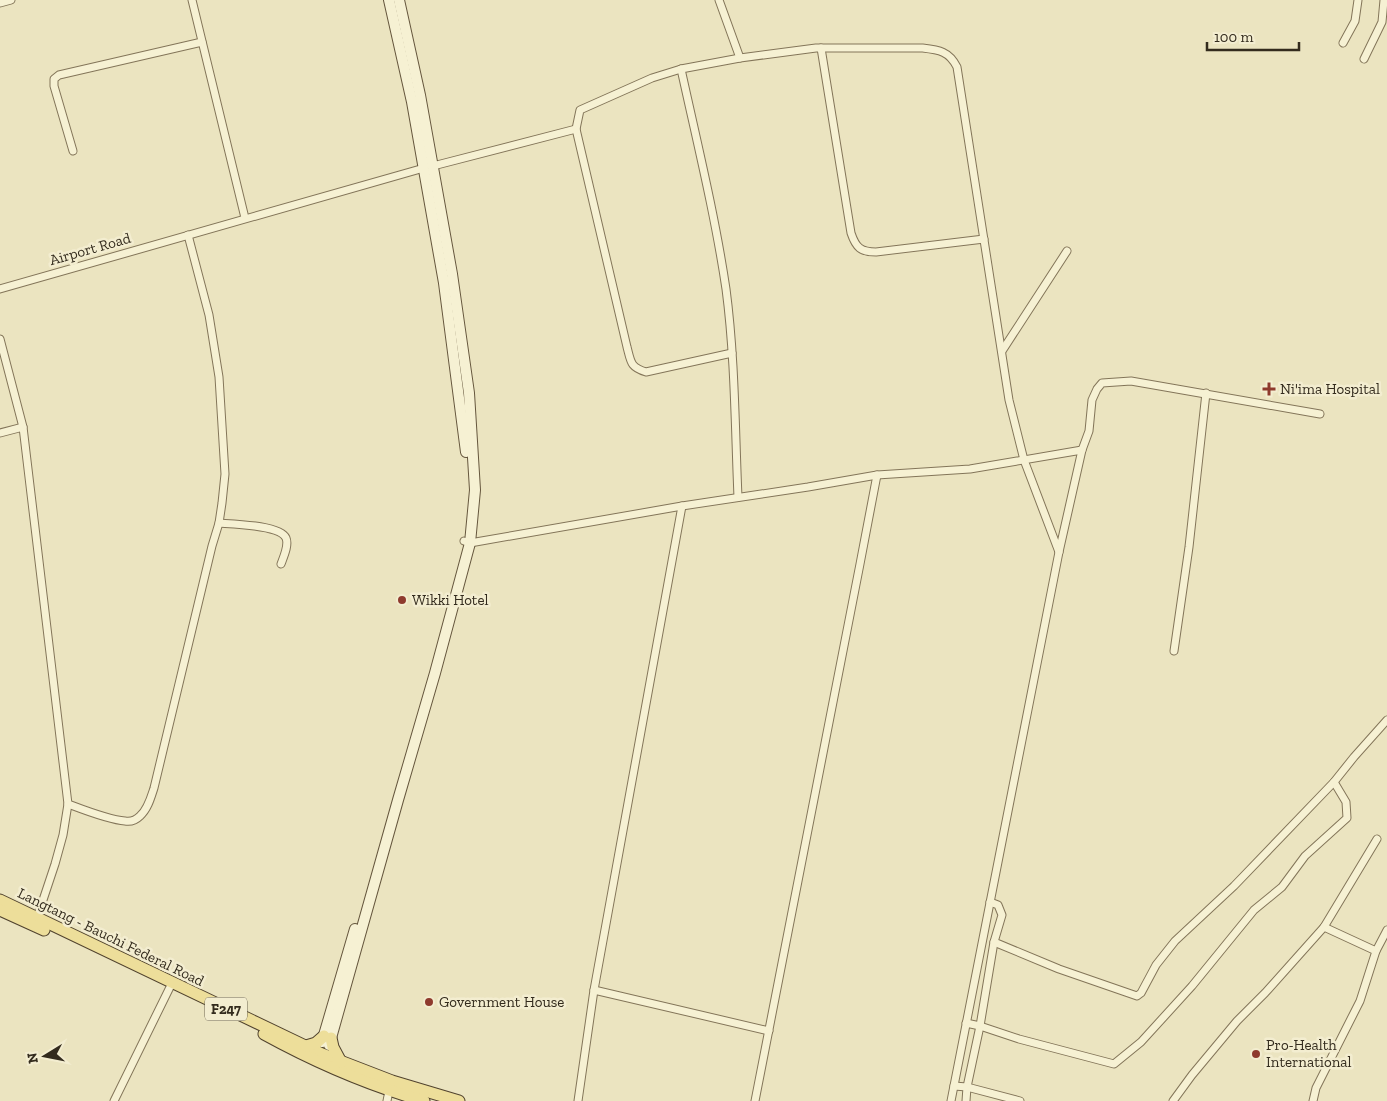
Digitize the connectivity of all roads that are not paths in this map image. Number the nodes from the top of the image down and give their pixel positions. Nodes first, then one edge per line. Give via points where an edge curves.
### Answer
1 (11, 0) edge
2 (192, 0) edge
3 (389, 0) edge
4 (398, 0) edge
5 (720, 0) edge
6 (1358, 0) edge
7 (1384, 0) edge
8 (0, 4) edge
9 (202, 42) junction
10 (1343, 43) dead end
11 (821, 48) junction
12 (740, 58) junction
13 (1364, 59) dead end
14 (681, 69) junction
15 (576, 129) junction
16 (73, 151) dead end
17 (429, 167) junction
18 (245, 218) junction
19 (188, 235) junction
20 (984, 239) junction
21 (1067, 251) dead end
22 (0, 289) edge
23 (0, 339) edge
24 (1002, 351) junction
25 (732, 353) junction
26 (1206, 393) junction
27 (1320, 414) dead end
28 (22, 427) junction
29 (0, 433) edge
30 (1082, 450) junction
31 (1024, 460) junction
32 (876, 475) junction
33 (738, 497) junction
34 (682, 506) junction
35 (219, 523) junction
36 (467, 542) junction
37 (1059, 552) junction
38 (281, 564) dead end
39 (1174, 651) dead end
40 (1387, 720) edge
41 (1334, 782) junction
42 (68, 804) junction
43 (1377, 839) dead end
44 (0, 900) edge
45 (990, 902) junction
46 (0, 910) edge
47 (37, 918) junction
48 (1324, 927) junction
49 (1387, 930) edge
50 (994, 942) junction
51 (1376, 952) junction
52 (172, 984) junction
53 (594, 990) junction
54 (966, 1023) junction
55 (980, 1026) junction
56 (769, 1031) junction
57 (327, 1037) junction
58 (307, 1052) junction
59 (322, 1054) junction
60 (341, 1062) junction
61 (328, 1066) junction
62 (954, 1086) junction
63 (967, 1087) junction
64 (389, 1091) edge
65 (114, 1101) edge
66 (424, 1101) edge
67 (459, 1101) edge
68 (578, 1101) edge
69 (755, 1101) edge
70 (951, 1101) edge
71 (966, 1101) edge
72 (1020, 1101) edge
73 (1173, 1101) edge
74 (1312, 1101) edge

1 - 8 street
2 - 9 street
3 - 17 street
4 - 17 street via 420,95
5 - 12 street
6 - 10 street via 1355,21
7 - 13 street via 1382,22
9 - 16 street via 59,75 54,79
9 - 18 street
11 - 12 street
11 - 20 street via 922,48 942,51 954,60
11 - 20 street via 854,243 866,252 876,252
12 - 14 street
14 - 15 street via 652,78 580,110
14 - 25 street via 716,229
15 - 17 street, Airport Road
15 - 25 street via 631,362 636,369 646,372
17 - 18 street, Airport Road
17 - 36 street via 452,274 468,393 475,490
18 - 19 street, Airport Road
19 - 22 street, Airport Road
19 - 35 street via 209,315 219,377 225,474
20 - 24 street
21 - 24 street
23 - 28 street
24 - 31 street via 1009,400
25 - 33 street
26 - 27 street
26 - 30 street via 1131,381 1102,383 1092,400 1089,431
26 - 39 street
28 - 29 street
28 - 42 street
30 - 31 street
30 - 37 street
31 - 32 street via 970,469
31 - 37 street
32 - 33 street
32 - 56 street
33 - 34 street
34 - 36 street
34 - 53 street
35 - 38 street via 282,532 287,544
35 - 42 street via 148,803 140,816 126,822
36 - 57 street via 435,673
37 - 45 street
40 - 41 street
41 - 50 street via 1234,886 1175,941 1137,996 1058,969
41 - 55 street via 1346,802 1347,818 1306,856 1282,887 1254,910 1141,1042 1114,1064
42 - 47 street via 63,835
43 - 48 street
44 - 47 main road, Langtang - Bauchi Federal Road / F247
45 - 50 street via 998,906 1002,915
45 - 54 street
46 - 52 main road, Langtang - Bauchi Federal Road / F247
47 - 58 main road, Langtang - Bauchi Federal Road / F247
48 - 51 street
48 - 73 street via 1237,1021
49 - 51 street
50 - 55 street
51 - 74 street via 1360,1001
52 - 58 main road, Langtang - Bauchi Federal Road / F247
52 - 65 street
53 - 56 street
53 - 68 street
54 - 55 street
54 - 62 street
55 - 63 street
56 - 69 street
57 - 58 main road
57 - 59 street via 328,1049
57 - 60 main road
58 - 59 main road, Langtang - Bauchi Federal Road / F247
58 - 61 main road, Langtang - Bauchi Federal Road / F247
59 - 60 main road, Langtang - Bauchi Federal Road / F247
59 - 61 street
60 - 64 main road, Langtang - Bauchi Federal Road / F247
61 - 64 main road, Langtang - Bauchi Federal Road / F247
62 - 63 street
62 - 70 street
63 - 71 street
63 - 72 street
64 - 66 main road, Langtang - Bauchi Federal Road / F247
64 - 67 main road, Langtang - Bauchi Federal Road / F247

